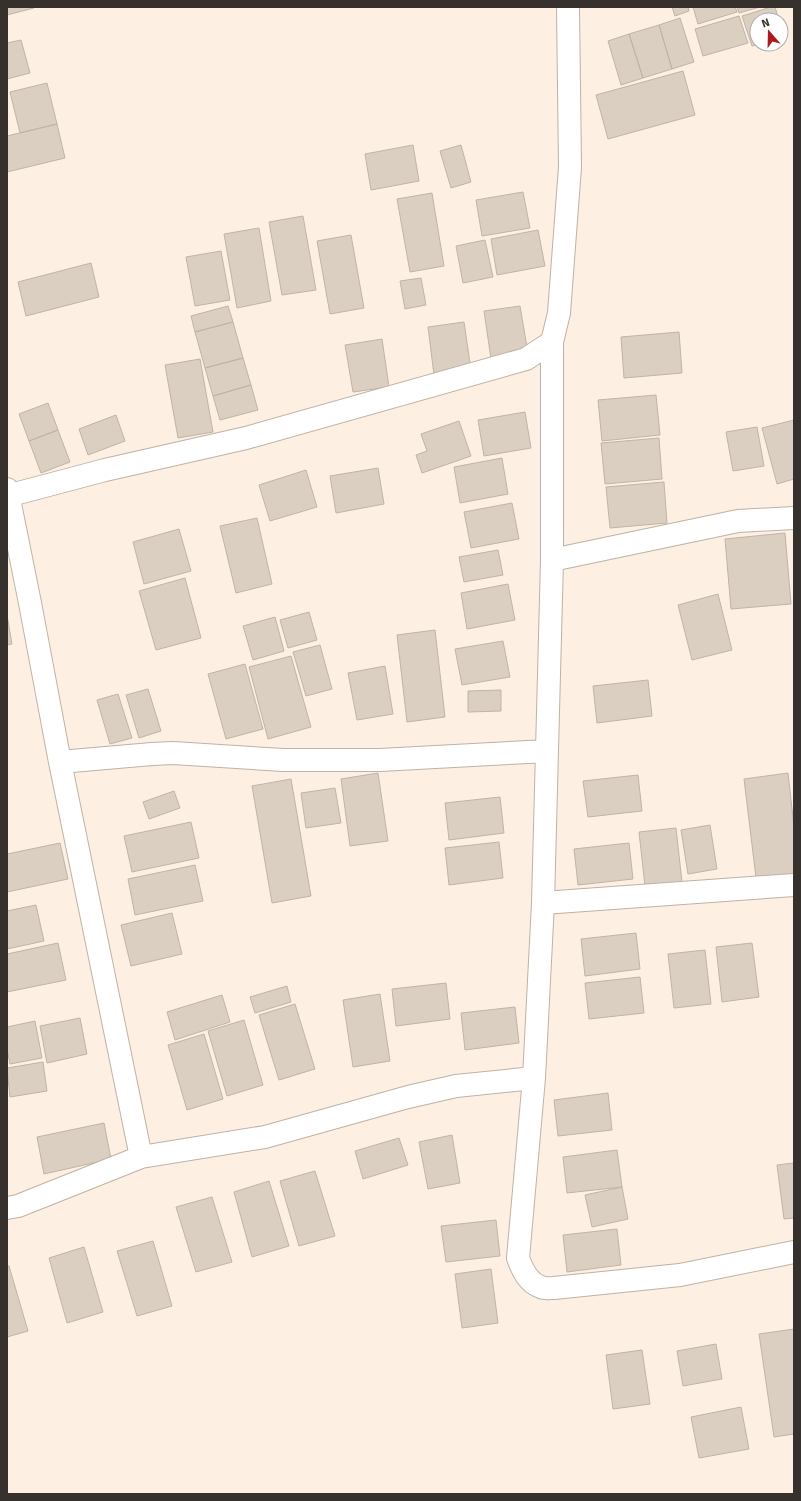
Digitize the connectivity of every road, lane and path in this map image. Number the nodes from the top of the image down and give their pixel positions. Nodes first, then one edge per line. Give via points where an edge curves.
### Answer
1 (568, 7) edge
2 (552, 342) junction
3 (7, 494) edge
4 (794, 518) edge
5 (552, 560) junction
6 (547, 751) junction
7 (60, 762) junction
8 (794, 885) edge
9 (543, 903) junction
10 (534, 1078) junction
11 (140, 1157) junction
12 (7, 1208) edge
13 (794, 1252) edge

1 - 2 street via 570,167 559,313
2 - 3 street via 526,359 246,438
2 - 5 street
3 - 7 street
4 - 5 street via 738,522
5 - 6 street
6 - 7 street via 380,760 283,760 173,753
6 - 9 street
7 - 11 street
8 - 9 street
9 - 10 street
10 - 11 street via 456,1086 265,1137
10 - 13 street via 518,1258 522,1270 531,1282 541,1287 554,1288 672,1276
11 - 12 street via 18,1206

